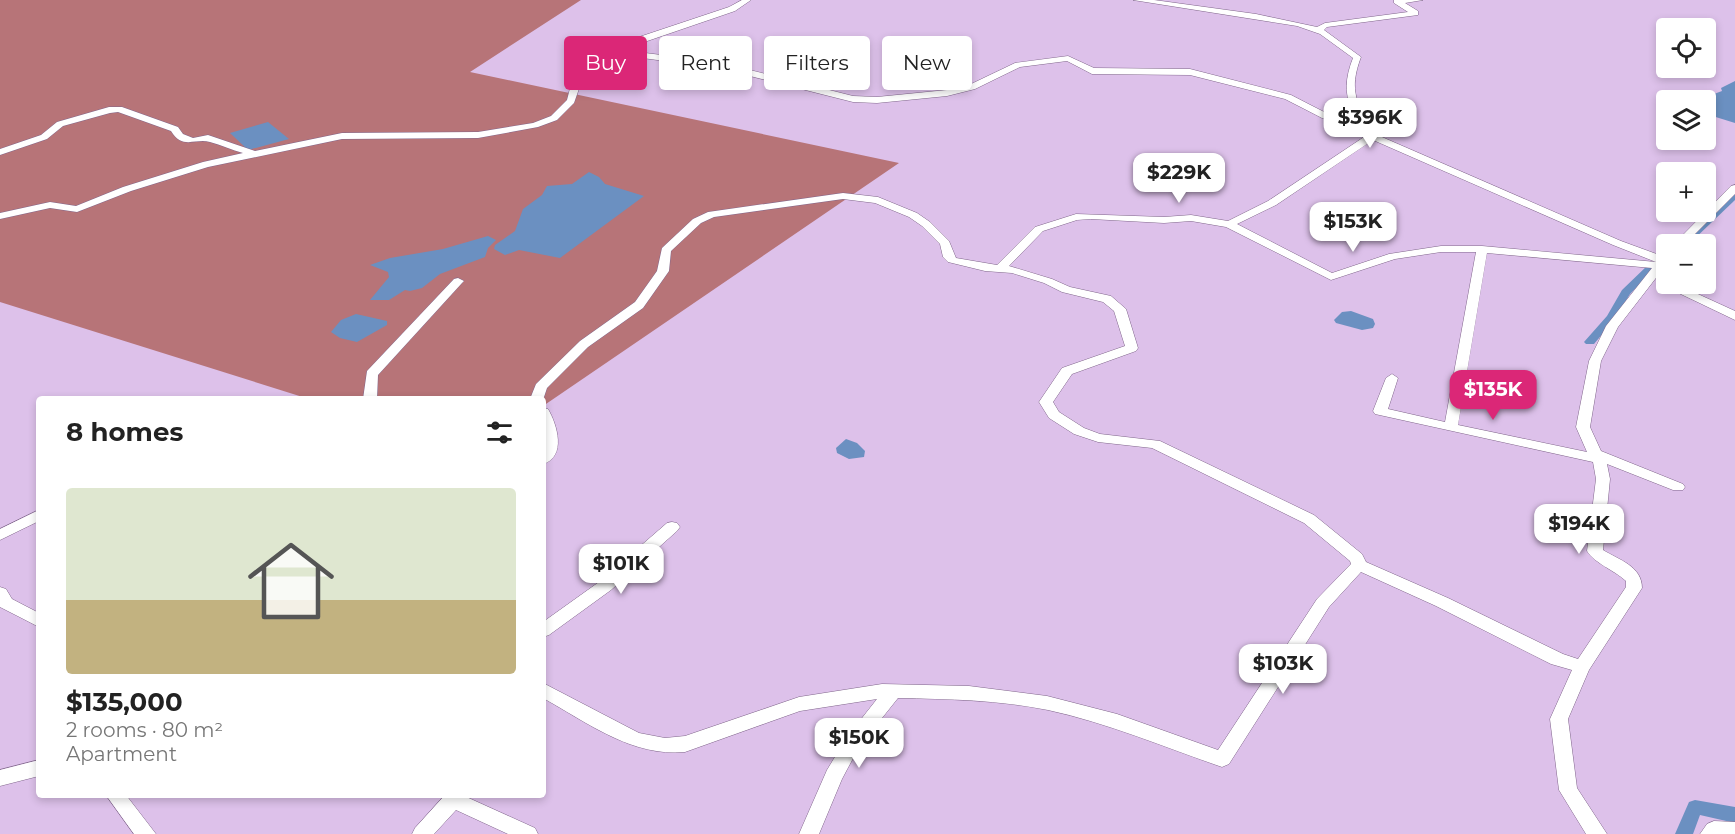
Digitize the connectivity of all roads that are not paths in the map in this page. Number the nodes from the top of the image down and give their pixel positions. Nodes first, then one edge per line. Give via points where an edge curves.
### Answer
1 (747, 0) edge
2 (1137, 0) edge
3 (1419, 0) edge
4 (1166, 2) edge
5 (1319, 30) junction
6 (647, 39) edge
7 (647, 56) edge
8 (575, 90) edge
9 (1365, 124) junction
10 (1372, 136) junction
11 (0, 152) edge
12 (254, 154) junction
13 (1735, 188) edge
14 (0, 216) edge
15 (1229, 224) junction
16 (1689, 234) edge
17 (1482, 249) junction
18 (1656, 267) edge
19 (1656, 267) edge
20 (1000, 269) junction
21 (1656, 279) edge
22 (458, 281) dead end
23 (1700, 294) edge
24 (1735, 316) edge
25 (1392, 378) dead end
26 (370, 396) edge
27 (538, 396) edge
28 (546, 421) edge
29 (1451, 428) junction
30 (546, 456) edge
31 (1597, 457) junction
32 (1678, 487) dead end
33 (36, 517) edge
34 (672, 527) dead end
35 (0, 536) edge
36 (1359, 565) junction
37 (0, 593) edge
38 (36, 619) edge
39 (546, 629) edge
40 (1582, 667) junction
41 (546, 692) edge
42 (893, 692) junction
43 (36, 769) edge
44 (0, 778) edge
45 (117, 798) edge
46 (1735, 831) edge
47 (146, 834) edge
48 (422, 834) edge
49 (528, 834) edge
50 (809, 834) edge
51 (1597, 834) edge
52 (1710, 834) edge

1 - 6 street via 732,9
2 - 4 street
3 - 5 street via 1396,1 1415,13 1325,25
4 - 5 street
5 - 9 street via 1357,57 1348,84 1353,105
7 - 9 street via 718,65 853,99 877,100 964,89 1018,65 1068,58 1092,71 1190,72 1288,97 1325,116
8 - 12 street via 571,101 554,118 536,125 478,135 342,136
9 - 10 street
10 - 15 street via 1272,203
10 - 18 street via 1617,243
11 - 12 street via 44,137 60,124 119,109 175,129 179,136 192,141 208,138
12 - 14 street via 184,171 77,209 50,205
13 - 16 street
15 - 17 street via 1331,277 1393,256 1441,249
15 - 20 street via 1191,218 1076,217 1039,229
17 - 19 street via 1648,262
17 - 29 street
20 - 27 street via 952,260 945,243 926,224 868,197 843,196 712,214 697,221 666,250 663,271 639,305 584,344 541,387
20 - 36 street via 1107,299 1120,309 1131,348 1066,371 1046,402 1053,415 1088,435 1155,444 1205,468 1309,519 1357,558
21 - 31 street via 1612,326 1595,361 1583,427
22 - 26 street via 372,374
23 - 24 street
25 - 29 street via 1380,411
28 - 30 street via 551,435
29 - 31 street
31 - 32 street
31 - 40 street via 1603,479 1595,551 1627,571 1634,579 1634,588
33 - 35 street
34 - 39 street via 605,586
36 - 40 street via 1557,659
36 - 42 street via 1323,603 1222,759 1117,721 1047,703 969,693
37 - 38 street via 6,603
40 - 51 street via 1559,719 1568,790
41 - 42 street via 635,740 665,746 685,744 799,704
42 - 50 street via 853,742
43 - 44 street
45 - 47 street
46 - 52 street via 1714,830
48 - 49 street via 453,800

